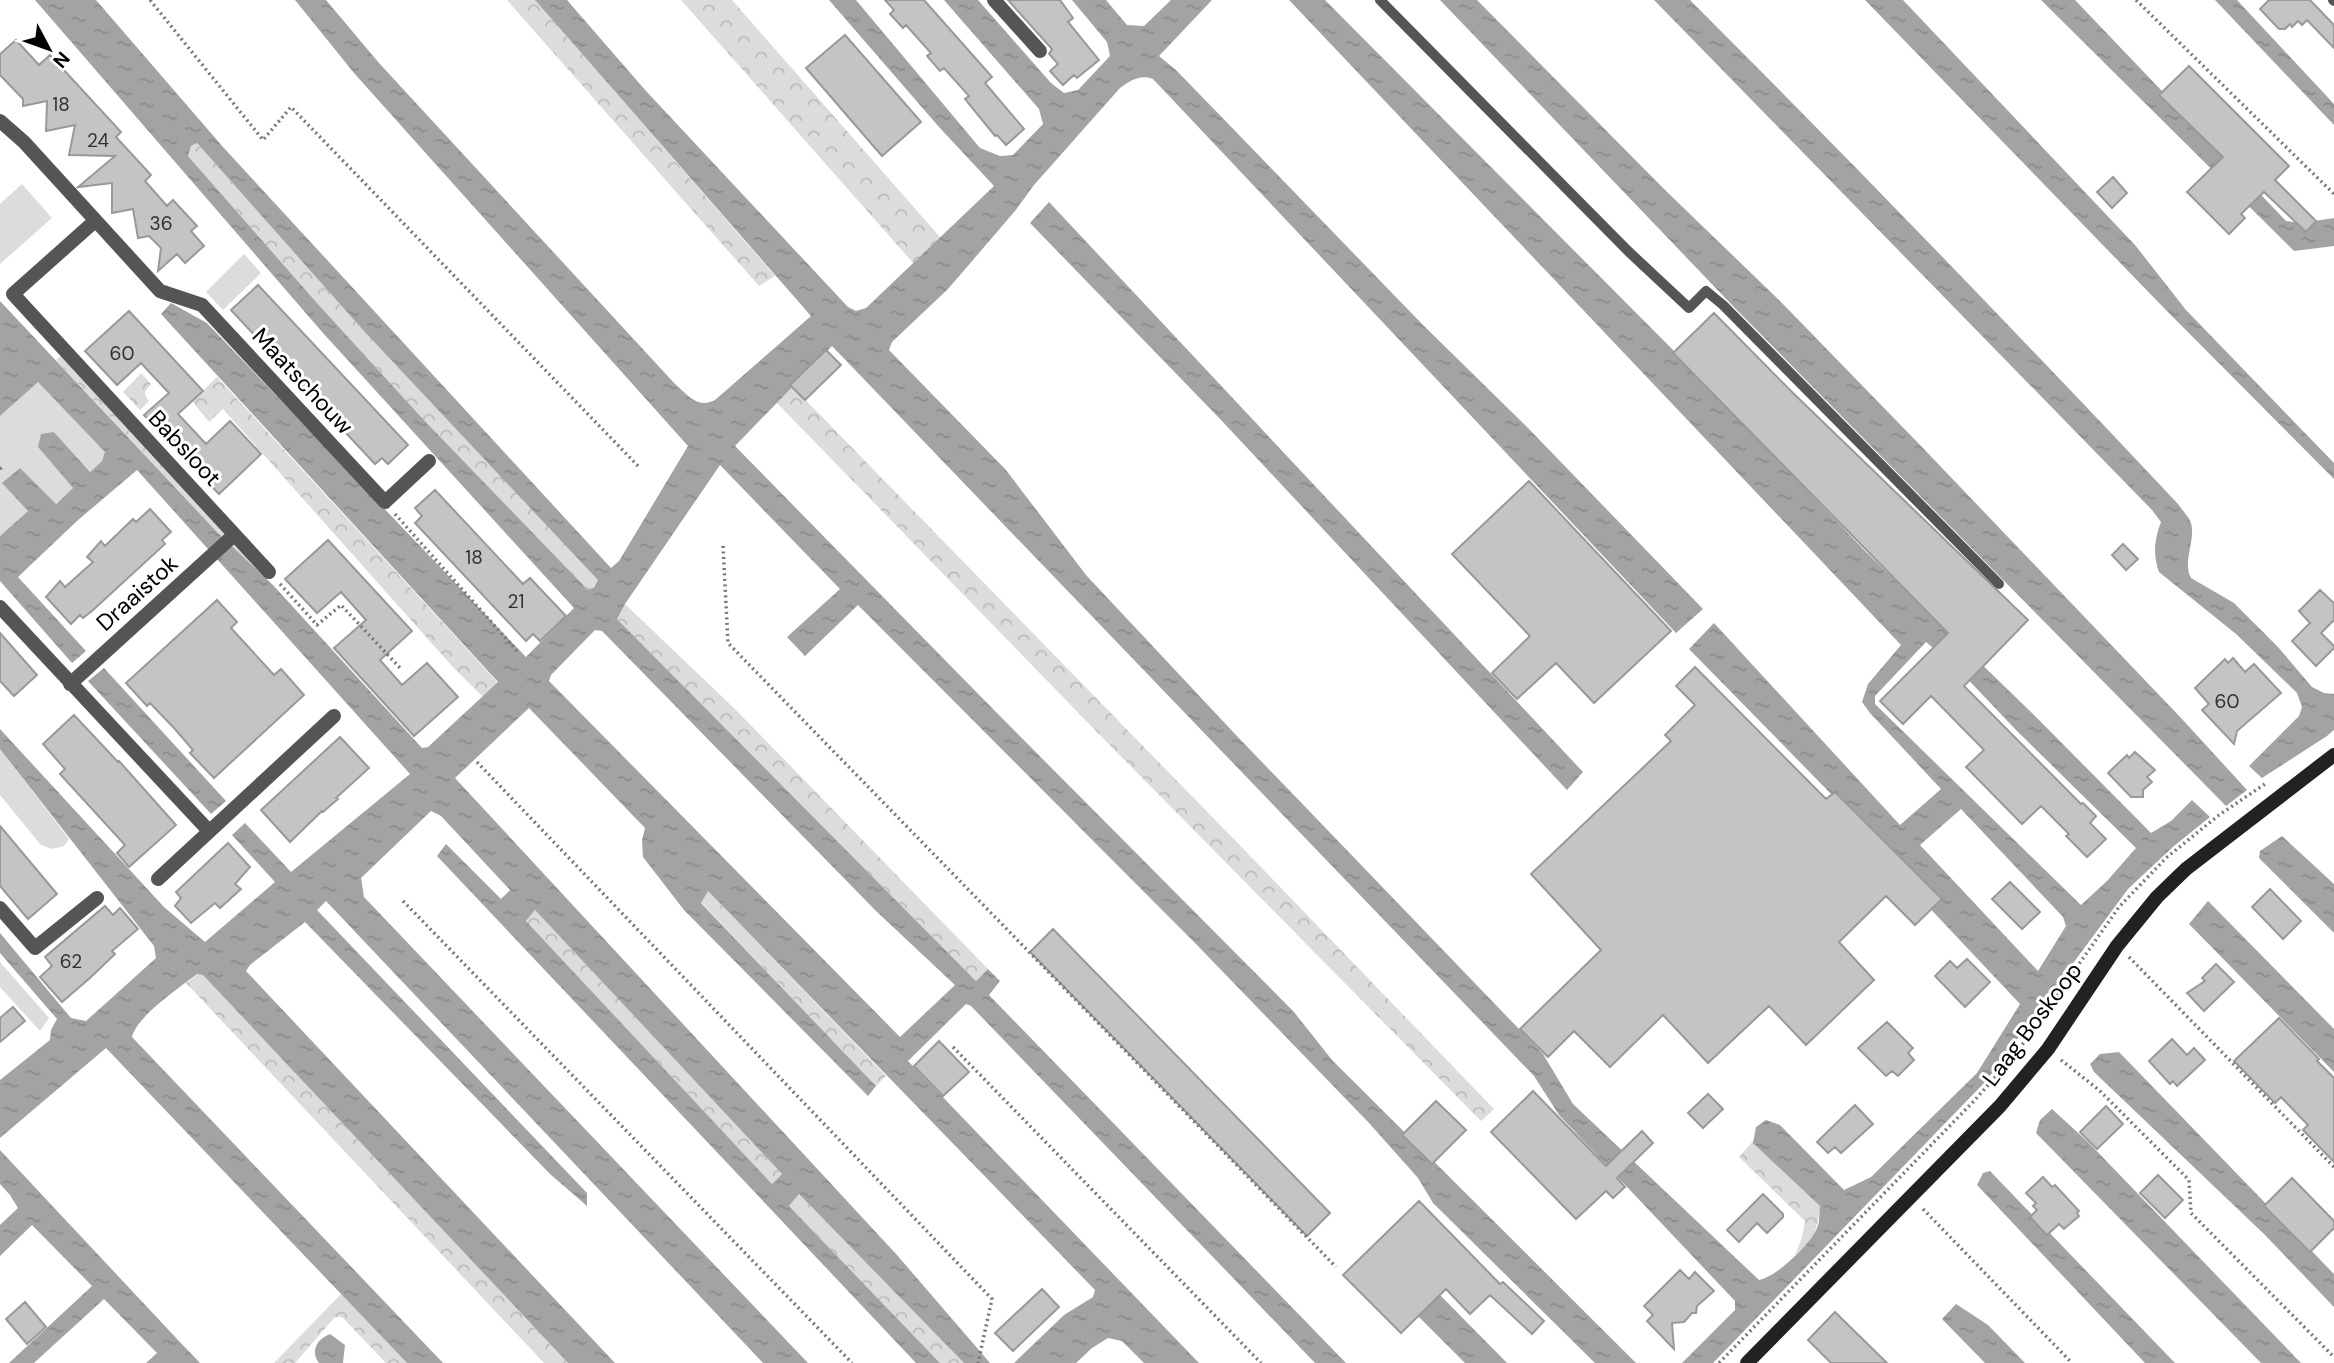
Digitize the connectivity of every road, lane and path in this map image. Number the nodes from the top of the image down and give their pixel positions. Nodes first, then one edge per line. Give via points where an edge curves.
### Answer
1 (150, 0) edge
2 (995, 0) edge
3 (1380, 0) edge
4 (2136, 0) edge
5 (1040, 51) dead end
6 (0, 121) edge
7 (2334, 194) edge
8 (95, 221) junction
9 (429, 461) dead end
10 (639, 467) dead end
11 (384, 502) junction
12 (234, 535) junction
13 (723, 546) dead end
14 (269, 572) joint
15 (1999, 584) dead end
16 (0, 607) edge
17 (518, 652) dead end
18 (402, 670) dead end
19 (75, 680) junction
20 (334, 716) dead end
21 (2334, 755) edge
22 (477, 762) dead end
23 (2272, 778) dead end
24 (214, 827) junction
25 (158, 879) dead end
26 (97, 898) dead end
27 (403, 901) dead end
28 (0, 908) edge
29 (2117, 946) junction
30 (953, 1047) dead end
31 (2048, 1049) junction
32 (2334, 1167) edge
33 (1911, 1197) junction
34 (1336, 1267) dead end
35 (2334, 1357) edge
36 (852, 1363) edge
37 (978, 1363) edge
38 (1261, 1363) edge
39 (1719, 1363) edge
40 (1746, 1363) edge
41 (2071, 1363) edge

1 - 10 path via 262,140 291,107
2 - 5 street
3 - 15 lane via 1689,308 1706,291 1723,305
4 - 7 path
6 - 8 street
8 - 11 street, Maatschouw via 160,291 202,305
8 - 12 street, Babsloot via 13,294
9 - 11 street
11 - 17 path
12 - 14 street, Babsloot
12 - 19 street, Draaistok
13 - 34 path via 728,643
14 - 18 path via 317,625 341,606
16 - 19 street
19 - 24 street
20 - 24 street
21 - 29 street, Laag Boskoop via 2186,869
22 - 37 path via 992,1299
23 - 39 path via 2166,858 2119,907 2015,1055
24 - 25 street
26 - 28 street via 34,947
27 - 36 path
29 - 31 street, Laag Boskoop
29 - 32 path
30 - 38 path
31 - 33 street, Laag Boskoop
31 - 35 path via 2099,1090 2189,1180 2191,1213
33 - 40 street, Laag Boskoop
33 - 41 path

